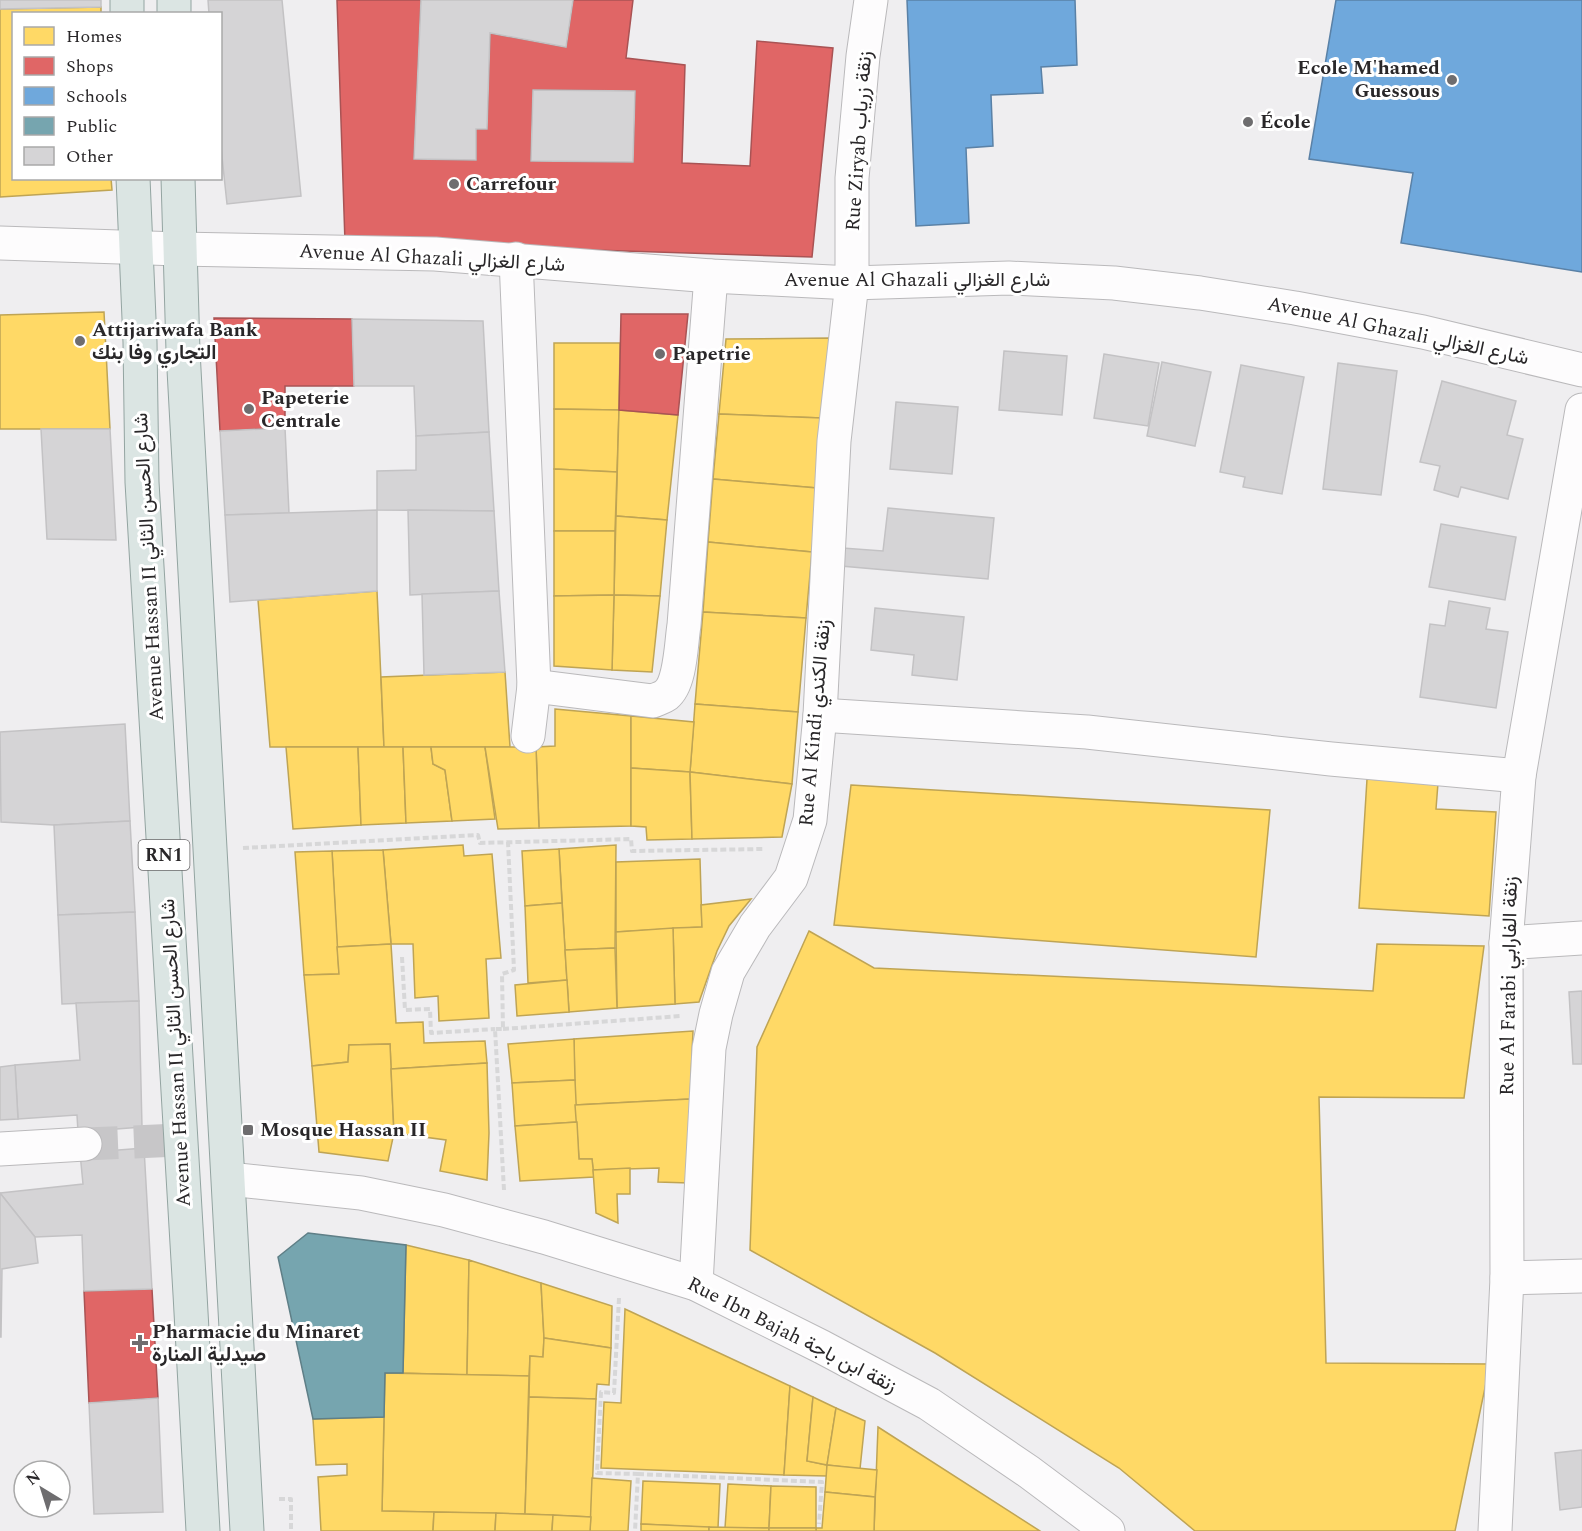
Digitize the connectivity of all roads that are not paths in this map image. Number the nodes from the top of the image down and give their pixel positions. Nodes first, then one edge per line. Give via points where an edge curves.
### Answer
1 (871, 0) edge
2 (134, 180) edge
3 (178, 180) edge
4 (0, 243) edge
5 (136, 247) junction
6 (179, 249) junction
7 (516, 259) junction
8 (711, 276) junction
9 (852, 283) junction
10 (1582, 370) edge
11 (1582, 410) edge
12 (534, 686) junction
13 (820, 715) junction
14 (528, 736) dead end
15 (1519, 776) junction
16 (1582, 938) edge
17 (1506, 943) junction
18 (85, 1144) tunnel mouth
19 (0, 1149) edge
20 (229, 1179) junction
21 (1582, 1276) edge
22 (1507, 1278) junction
23 (696, 1284) junction
24 (203, 1531) edge
25 (247, 1531) edge
26 (1108, 1531) edge
27 (1495, 1531) edge

1 - 9 street, Rue Ziryab زنقة زرياب via 852,178
2 - 5 main road, Avenue Hassan II شارع الحسن الثاني / RN1
3 - 6 main road, RN1
4 - 5 street, Avenue Al Ghazali شارع الغزالي
5 - 6 street, Avenue Al Ghazali شارع الغزالي
5 - 24 main road, Avenue Hassan II شارع الحسن الثاني / RN1 via 142,482
6 - 7 street, Avenue Al Ghazali شارع الغزالي
6 - 20 main road, RN1
7 - 8 street, Avenue Al Ghazali شارع الغزالي
7 - 12 street
8 - 9 street, Avenue Al Ghazali شارع الغزالي
8 - 12 street via 684,625 677,675 671,689 653,701
9 - 10 street, Avenue Al Ghazali شارع الغزالي via 1009,278 1114,283 1200,293 1423,332
9 - 13 street, Rue Al Kindi زنقة الكندي via 834,441
11 - 15 street, Rue Al Farabi زنقة الفارابي
12 - 14 street
13 - 15 street via 1086,732
13 - 23 street, Rue Al Kindi زنقة الكندي via 810,820 791,878 755,926 728,972 716,1014 709,1048
15 - 17 street, Rue Al Farabi زنقة الفارابي
16 - 17 street
17 - 22 street, Rue Al Farabi زنقة الفارابي
18 - 19 street
20 - 23 street, Rue Ibn Bajah زنقة ابن باجة via 361,1193 444,1209
20 - 25 main road, RN1
21 - 22 street
22 - 27 street, Rue Al Farabi زنقة الفارابي
23 - 26 street, Rue Ibn Bajah زنقة ابن باجة via 929,1404

